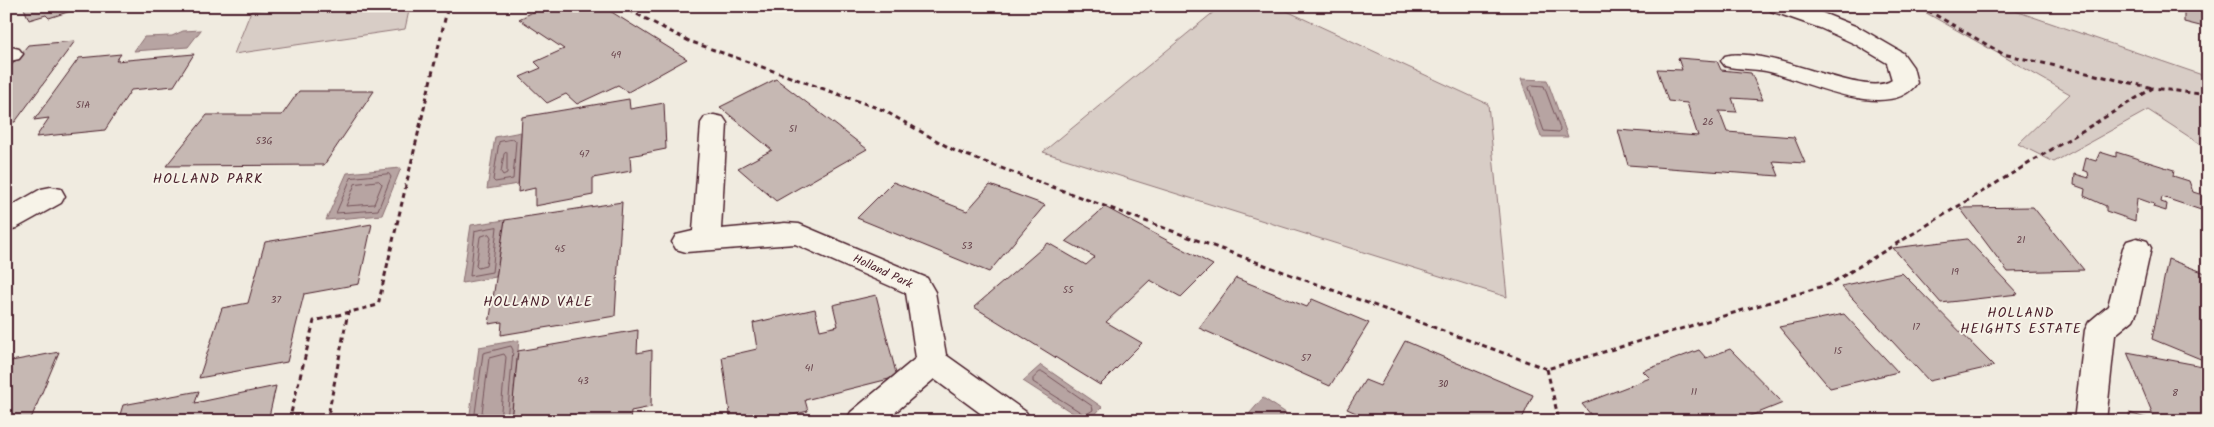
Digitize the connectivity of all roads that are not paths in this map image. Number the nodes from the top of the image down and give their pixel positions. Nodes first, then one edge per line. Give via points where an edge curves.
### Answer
1 (1779, 6) edge
2 (1733, 61) dead end
3 (714, 123) dead end
4 (51, 196) dead end
5 (6, 221) edge
6 (2137, 248) dead end
7 (931, 360) junction
8 (862, 421) edge
9 (1015, 421) edge
10 (2090, 421) edge

1 - 2 street via 1853,33 1895,59 1903,71 1905,83 1901,89 1868,93 1768,64
3 - 7 street, Holland Park via 696,241 799,234 909,281 920,292
4 - 5 street
6 - 10 street via 2122,312 2100,330
7 - 8 street via 925,369
7 - 9 street

